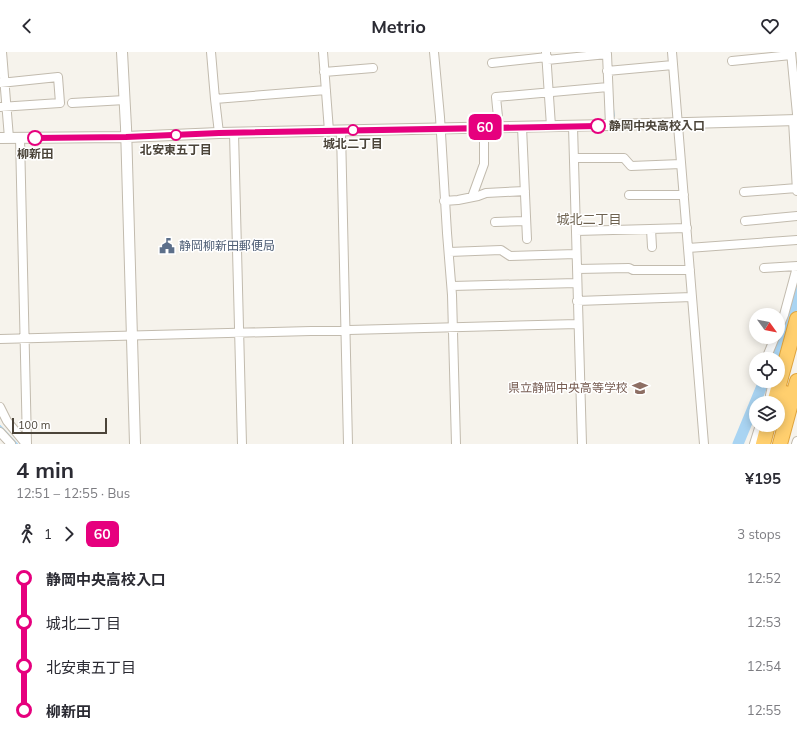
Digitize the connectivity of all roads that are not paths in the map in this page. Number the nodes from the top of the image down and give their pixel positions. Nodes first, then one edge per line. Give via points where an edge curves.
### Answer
1 (1, 52) edge
2 (122, 52) edge
3 (211, 52) edge
4 (323, 52) edge
5 (332, 52) edge
6 (434, 52) edge
7 (672, 52) edge
8 (791, 54) edge
9 (547, 56) edge
10 (732, 61) dead end
11 (492, 62) dead end
12 (673, 65) junction
13 (373, 68) dead end
14 (607, 71) junction
15 (324, 72) junction
16 (796, 78) edge
17 (2, 82) edge
18 (608, 87) junction
19 (326, 90) junction
20 (550, 92) junction
21 (215, 99) junction
22 (125, 100) junction
23 (72, 103) dead end
24 (3, 107) edge
25 (796, 118) edge
26 (678, 124) junction
27 (551, 126) junction
28 (573, 126) junction
29 (610, 126) junction
30 (484, 127) junction
31 (499, 127) junction
32 (522, 127) junction
33 (440, 128) junction
34 (341, 130) junction
35 (328, 131) junction
36 (219, 133) junction
37 (234, 133) junction
38 (126, 137) junction
39 (4, 138) edge
40 (20, 138) junction
41 (575, 158) junction
42 (681, 164) junction
43 (797, 188) edge
44 (526, 191) junction
45 (797, 191) edge
46 (744, 192) dead end
47 (629, 195) dead end
48 (684, 195) junction
49 (472, 197) junction
50 (444, 201) junction
51 (797, 216) edge
52 (526, 221) junction
53 (745, 221) dead end
54 (495, 222) dead end
55 (687, 228) junction
56 (651, 229) junction
57 (576, 231) junction
58 (527, 239) dead end
59 (797, 240) edge
60 (652, 247) dead end
61 (688, 248) junction
62 (449, 252) junction
63 (576, 254) junction
64 (797, 266) edge
65 (764, 268) dead end
66 (577, 269) junction
67 (690, 270) junction
68 (577, 283) junction
69 (452, 286) junction
70 (692, 297) junction
71 (577, 301) junction
72 (785, 311) edge
73 (797, 319) edge
74 (578, 324) junction
75 (453, 327) junction
76 (345, 330) junction
77 (240, 334) junction
78 (131, 336) junction
79 (26, 338) junction
80 (0, 339) edge
81 (797, 348) edge
82 (797, 381) edge
83 (776, 396) edge
84 (784, 396) edge
85 (0, 407) edge
86 (797, 410) edge
87 (0, 432) edge
88 (758, 432) edge
89 (766, 432) edge
90 (774, 432) edge
91 (797, 441) edge
92 (11, 444) edge
93 (27, 444) edge
94 (135, 444) edge
95 (242, 444) edge
96 (348, 444) edge
97 (456, 444) edge
98 (582, 444) edge
99 (704, 444) edge
100 (754, 444) edge
101 (763, 444) edge
102 (771, 444) edge
103 (780, 444) edge
104 (788, 444) edge
105 (796, 444) edge

1 - 17 street
2 - 22 street
3 - 21 street
4 - 5 street
4 - 15 street
6 - 33 street
7 - 12 street
8 - 10 street
8 - 16 street
9 - 11 street
9 - 14 street via 606,54
9 - 20 street
12 - 14 street
12 - 26 street
13 - 15 street
14 - 18 street
15 - 19 street
16 - 25 street
17 - 24 street
17 - 24 street via 58,77 60,103
18 - 20 street
18 - 29 street
19 - 21 street
19 - 35 street
20 - 27 street
20 - 31 street via 496,97
21 - 36 street
22 - 23 street
22 - 38 street
24 - 39 street
25 - 26 street
25 - 43 street
26 - 29 street
26 - 42 street
27 - 28 street
27 - 32 street
28 - 29 street
28 - 41 street
30 - 31 street
30 - 33 street
30 - 49 street via 484,164
31 - 32 street
32 - 44 street
33 - 34 street
33 - 50 street
34 - 35 street
34 - 76 street
35 - 37 street
36 - 37 street
36 - 38 street
37 - 77 street
38 - 40 street
38 - 78 street
39 - 40 street
40 - 79 street
41 - 42 street via 624,158 631,166
41 - 57 street
42 - 48 street
43 - 45 street
43 - 46 street
44 - 49 street via 486,193
44 - 52 street
47 - 48 street
48 - 55 street
49 - 50 street
50 - 62 street
51 - 53 street
52 - 54 street
52 - 58 street
55 - 56 street
55 - 61 street
56 - 57 street
56 - 60 street
57 - 63 street
59 - 61 street
61 - 67 street
62 - 63 street via 501,250 510,256
62 - 69 street
63 - 66 street
64 - 65 street
64 - 72 street
66 - 67 street
66 - 68 street
67 - 70 street
68 - 69 street
68 - 71 street
69 - 75 street
70 - 71 street
70 - 99 street
71 - 74 street
73 - 83 highway
74 - 75 street
74 - 98 street
75 - 76 street
75 - 97 street
76 - 77 street
76 - 96 street
77 - 78 street
77 - 95 street
78 - 79 street
78 - 94 street
79 - 80 street
79 - 93 street
81 - 84 highway
82 - 103 highway
85 - 93 street via 7,420
86 - 104 highway
87 - 92 street
88 - 100 street
89 - 101 highway
90 - 102 highway
91 - 105 street

